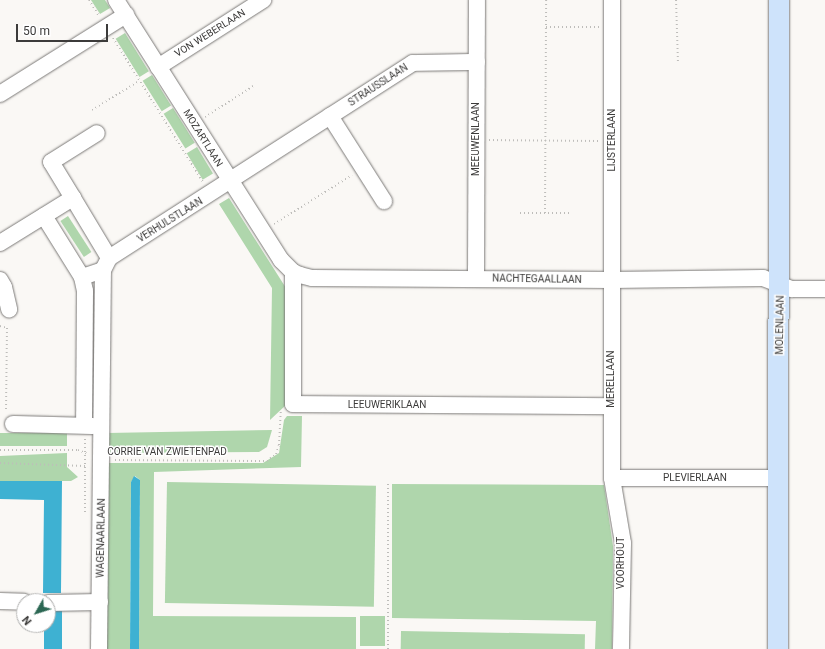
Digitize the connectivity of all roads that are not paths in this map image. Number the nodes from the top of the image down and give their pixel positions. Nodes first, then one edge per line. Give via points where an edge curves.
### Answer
1 (116, 0) edge
2 (263, 0) edge
3 (477, 0) edge
4 (612, 0) edge
5 (779, 0) edge
6 (126, 15) junction
7 (477, 62) junction
8 (158, 66) junction
9 (1, 90) edge
10 (330, 116) junction
11 (97, 133) dead end
12 (229, 180) junction
13 (73, 198) junction
14 (384, 201) dead end
15 (44, 216) junction
16 (0, 244) edge
17 (106, 264) junction
18 (293, 272) junction
19 (82, 277) junction
20 (476, 278) junction
21 (0, 280) edge
22 (612, 280) junction
23 (780, 284) junction
24 (825, 289) edge
25 (9, 309) dead end
26 (611, 406) junction
27 (9, 422) road end
28 (84, 425) junction
29 (101, 427) junction
30 (612, 478) junction
31 (777, 478) junction
32 (0, 601) edge
33 (16, 602) edge
34 (100, 602) junction
35 (56, 603) edge
36 (99, 649) edge
37 (621, 649) edge
38 (778, 649) edge

1 - 6 street, MOZARTLAAN
2 - 8 street, VON WEBERLAAN
3 - 7 street, MEEUWENLAAN
4 - 22 street, LIJSTERLAAN
5 - 23 main road, MOLENLAAN
6 - 8 street, MOZARTLAAN
6 - 9 street
7 - 10 street, STRAUSSLAAN via 414,62
7 - 20 street, MEEUWENLAAN
8 - 12 street, MOZARTLAAN
10 - 12 street, STRAUSSLAAN
10 - 14 street
11 - 13 street via 51,162
12 - 17 street, VERHULSTLAAN
12 - 18 street, MOZARTLAAN via 280,260
13 - 15 street
13 - 17 street
15 - 16 street
15 - 19 street
17 - 19 street, VERHULSTLAAN
17 - 29 street, WAGENAARLAAN
18 - 20 street, NACHTEGAALLAAN via 312,278
18 - 26 street, LEEUWERIKLAAN via 294,404
19 - 28 street via 85,291
20 - 22 street, NACHTEGAALLAAN
21 - 25 street
22 - 23 street, NACHTEGAALLAAN via 763,278
22 - 26 street, MERELLAAN
23 - 24 street, NACHTEGAALLAAN via 792,289
23 - 31 main road, MOLENLAAN
26 - 30 street, MERELLAAN
27 - 28 street
28 - 29 street
29 - 34 street, WAGENAARLAAN
30 - 31 street, PLEVIERLAAN
30 - 37 street, VOORHOUT via 623,543
31 - 38 main road, MOLENLAAN
32 - 33 street
34 - 35 street
34 - 36 street, WAGENAARLAAN

